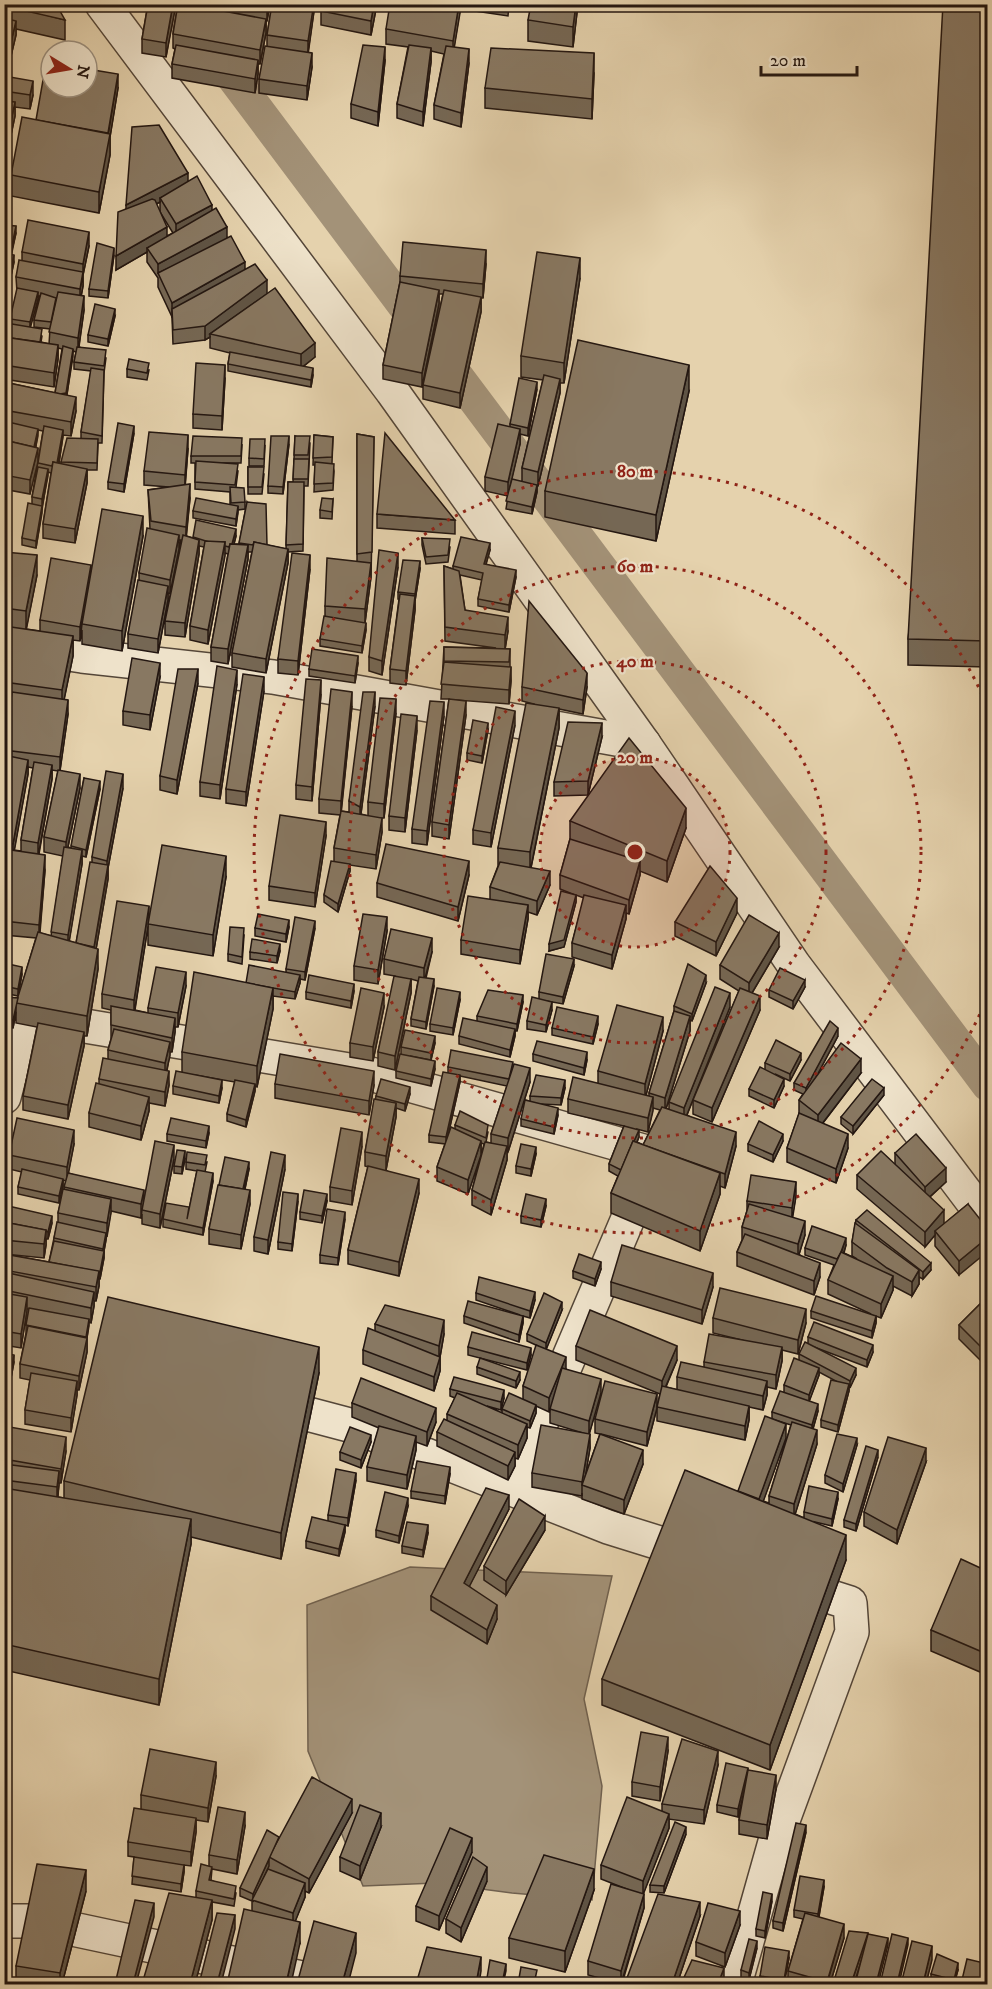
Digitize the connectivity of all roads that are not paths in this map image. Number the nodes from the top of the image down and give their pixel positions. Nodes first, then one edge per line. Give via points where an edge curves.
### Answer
1 (102, 4) edge
2 (4, 644) edge
3 (644, 744) junction
4 (4, 1096) edge
5 (987, 1222) edge
6 (240, 1396) edge
7 (513, 1489) junction
8 (729, 1565) edge
9 (762, 1575) edge
10 (4, 1921) edge
11 (330, 1984) edge
12 (735, 1984) edge

1 - 3 street via 392,391
2 - 3 street via 273,677
3 - 5 street via 794,965
4 - 7 street via 25,1016 367,1073 650,1154 635,1202
6 - 7 street via 353,1426
7 - 8 street via 608,1527
9 - 12 street via 850,1603 852,1632 775,1842
10 - 11 street via 35,1921

